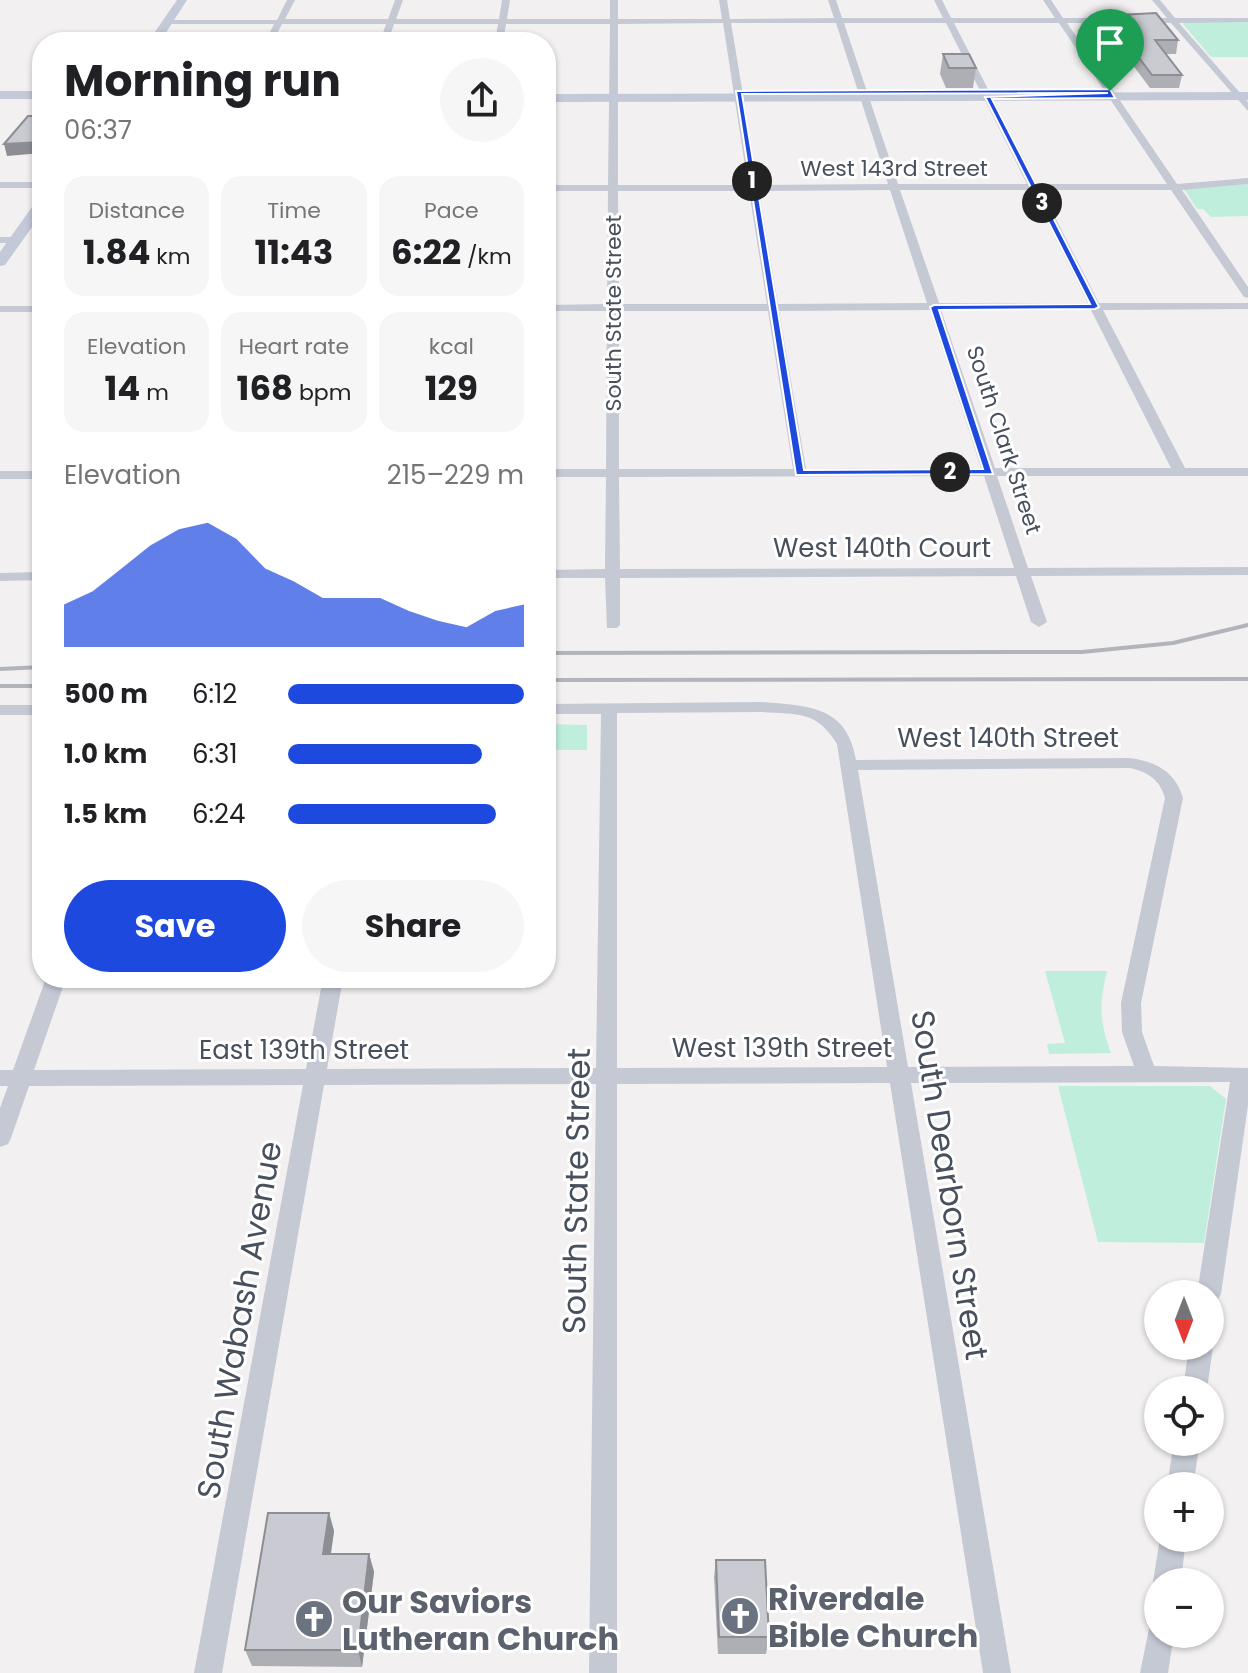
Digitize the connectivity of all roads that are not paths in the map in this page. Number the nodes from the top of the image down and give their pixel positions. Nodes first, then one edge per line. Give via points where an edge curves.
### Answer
1 (182, 0) edge
2 (291, 0) edge
3 (399, 0) edge
4 (506, 0) edge
5 (614, 0) edge
6 (723, 0) edge
7 (832, 0) edge
8 (938, 0) edge
9 (1047, 0) edge
10 (1156, 0) edge
11 (1061, 20) junction
12 (1173, 20) junction
13 (1248, 20) edge
14 (502, 21) junction
15 (614, 21) junction
16 (726, 21) junction
17 (839, 21) junction
18 (949, 21) junction
19 (167, 22) junction
20 (280, 22) junction
21 (392, 22) junction
22 (160, 32) edge
23 (274, 32) edge
24 (388, 32) edge
25 (500, 32) edge
26 (863, 94) junction
27 (987, 94) junction
28 (1112, 94) junction
29 (1242, 94) edge
30 (0, 95) edge
31 (32, 95) edge
32 (556, 95) edge
33 (614, 95) junction
34 (738, 95) junction
35 (1248, 108) edge
36 (1248, 181) edge
37 (0, 185) edge
38 (32, 185) edge
39 (1034, 187) junction
40 (1175, 187) junction
41 (556, 188) edge
42 (613, 188) junction
43 (753, 188) junction
44 (894, 188) junction
45 (32, 214) edge
46 (8, 240) edge
47 (0, 262) edge
48 (1248, 295) edge
49 (1248, 306) edge
50 (773, 307) junction
51 (934, 307) junction
52 (1095, 307) junction
53 (556, 308) edge
54 (613, 308) junction
55 (0, 309) edge
56 (32, 309) edge
57 (989, 472) junction
58 (1180, 472) junction
59 (1248, 472) edge
60 (556, 473) edge
61 (612, 473) junction
62 (800, 473) junction
63 (0, 475) edge
64 (32, 475) edge
65 (1022, 571) junction
66 (1248, 571) edge
67 (612, 573) junction
68 (556, 574) edge
69 (32, 576) edge
70 (0, 577) edge
71 (1039, 622) dead end
72 (612, 625) dead end
73 (556, 709) edge
74 (609, 709) junction
75 (0, 710) edge
76 (32, 710) edge
77 (850, 765) junction
78 (52, 988) edge
79 (331, 988) edge
80 (1147, 1075) junction
81 (899, 1076) junction
82 (315, 1077) junction
83 (609, 1077) junction
84 (11, 1078) edge
85 (0, 1138) edge
86 (1211, 1280) edge
87 (1158, 1648) edge
88 (208, 1673) edge
89 (603, 1673) edge
90 (997, 1673) edge
91 (1154, 1673) edge

1 - 19 street
2 - 20 street
3 - 21 street
4 - 14 street
5 - 15 street, South State Street
6 - 16 street
7 - 17 street, South Clark Street
8 - 18 street
9 - 11 street
10 - 12 street
11 - 12 street
11 - 18 street
11 - 28 street
12 - 13 street
12 - 29 street
14 - 15 street
14 - 21 street
14 - 25 street
15 - 16 street
15 - 33 street, South State Street
16 - 17 street
16 - 34 street
17 - 18 street
17 - 26 street, South Clark Street
18 - 27 street
19 - 20 street
19 - 22 street
20 - 21 street
20 - 23 street
21 - 24 street
26 - 27 street
26 - 34 street
26 - 44 street, South Clark Street
27 - 28 street
27 - 39 street
28 - 29 street
28 - 40 street
29 - 35 street
30 - 31 street
32 - 33 street
33 - 34 street
33 - 42 street, South State Street
34 - 43 street
36 - 40 street, West 143rd Street
37 - 38 street
39 - 40 street, West 143rd Street
39 - 44 street, West 143rd Street
39 - 52 street
40 - 48 street
41 - 42 street, West 143rd Street
42 - 43 street, West 143rd Street
42 - 54 street, South State Street
43 - 44 street, West 143rd Street
43 - 50 street
44 - 51 street, South Clark Street
45 - 46 street
46 - 47 street
49 - 52 street
50 - 51 street
50 - 54 street
50 - 62 street
51 - 52 street
51 - 57 street, South Clark Street
52 - 58 street
53 - 54 street
54 - 61 street, South State Street
55 - 56 street
57 - 58 street
57 - 62 street
57 - 65 street, South Clark Street
58 - 59 street
60 - 61 street
61 - 62 street
61 - 67 street, South State Street
63 - 64 street
65 - 66 street, West 140th Court
65 - 67 street, West 140th Court
65 - 71 street, South Clark Street
67 - 68 street, West 140th Court
67 - 72 street, South State Street
69 - 70 street
73 - 74 street
74 - 77 street, South Dearborn Street via 761,707 822,716 837,727
74 - 83 street, South State Street
75 - 76 street
77 - 80 street, West 140th Street via 1130,763 1148,766 1170,783 1174,798 1130,1018
77 - 81 street, South Dearborn Street
78 - 84 street
79 - 82 street, South Wabash Avenue
80 - 81 street, West 139th Street
80 - 86 street, West 139th Street via 1242,1074
81 - 83 street, West 139th Street
81 - 90 street, South Dearborn Street
82 - 83 street, East 139th Street
82 - 84 street, East 139th Street
82 - 88 street, South Wabash Avenue
83 - 89 street, South State Street
84 - 85 street
87 - 91 street

